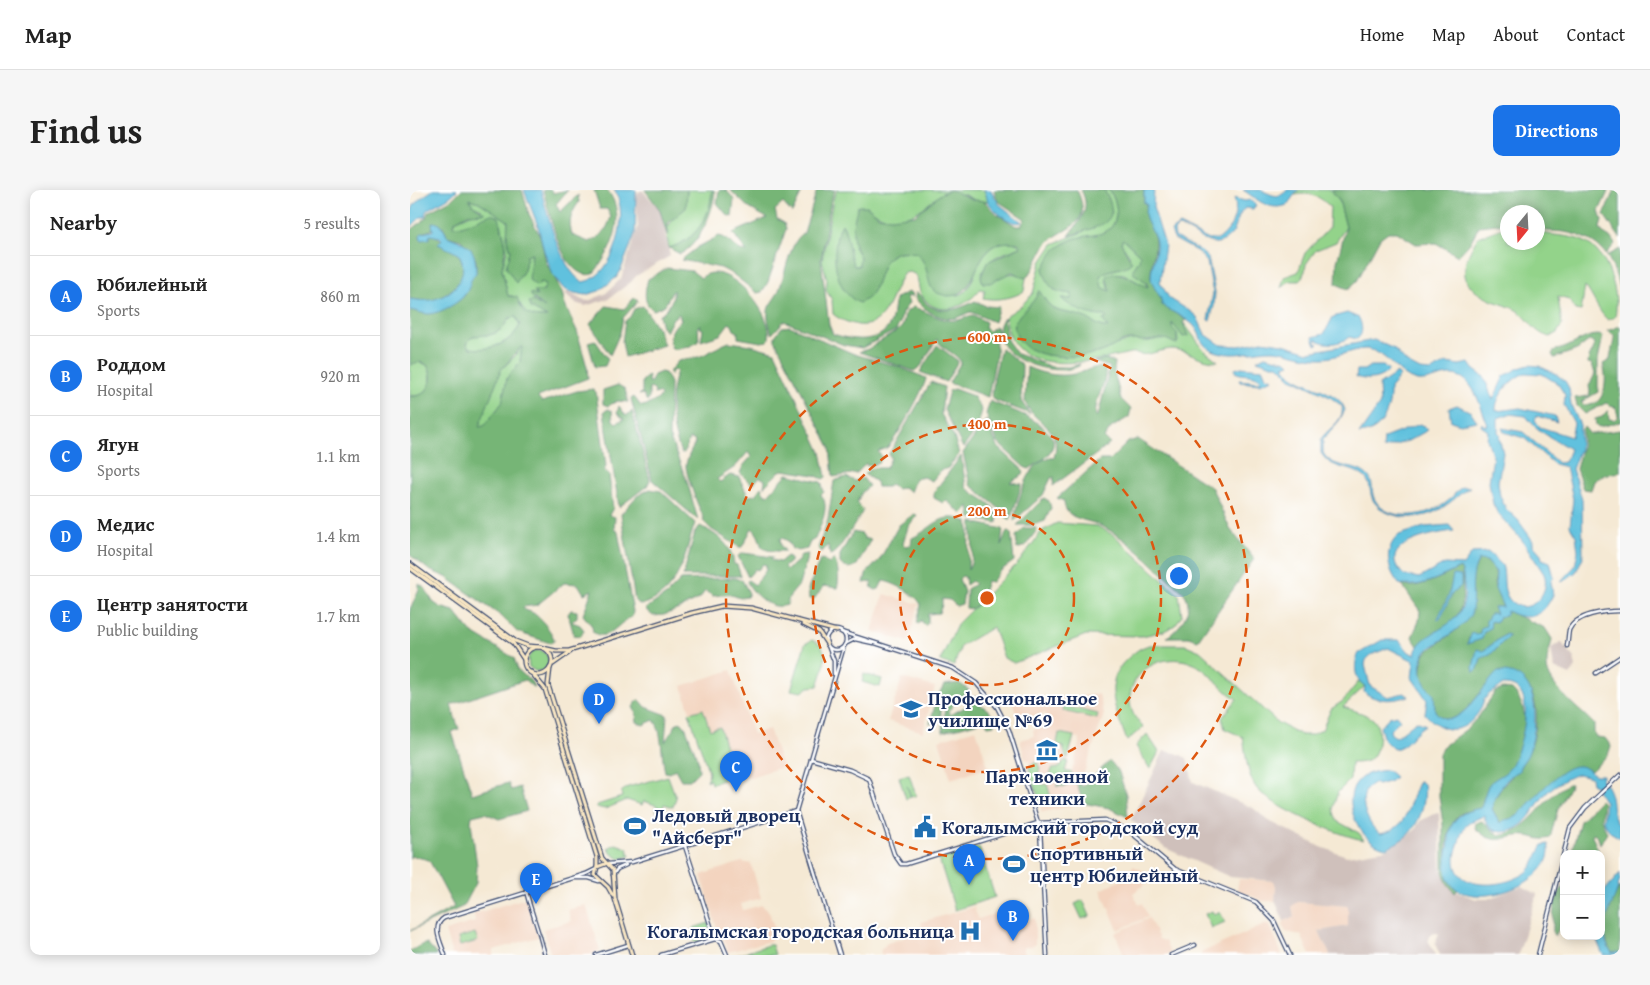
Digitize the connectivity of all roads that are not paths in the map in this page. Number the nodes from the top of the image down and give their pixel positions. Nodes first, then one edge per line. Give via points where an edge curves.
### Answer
1 (410, 564) edge
2 (410, 568) edge
3 (1620, 611) edge
4 (793, 619) junction
5 (839, 631) junction
6 (828, 645) junction
7 (882, 645) junction
8 (844, 646) junction
9 (1567, 646) dead end
10 (541, 647) junction
11 (577, 649) junction
12 (1620, 658) edge
13 (524, 661) junction
14 (550, 668) junction
15 (531, 672) junction
16 (1596, 673) dead end
17 (833, 680) junction
18 (811, 759) junction
19 (1620, 775) edge
20 (796, 811) junction
21 (1038, 823) junction
22 (684, 846) junction
23 (632, 862) junction
24 (607, 864) junction
25 (596, 868) junction
26 (613, 875) junction
27 (569, 879) junction
28 (600, 881) junction
29 (526, 891) junction
30 (615, 898) junction
31 (529, 902) joint
32 (540, 938) joint
33 (715, 939) junction
34 (629, 945) junction
35 (1194, 945) dead end
36 (444, 955) edge
37 (545, 955) edge
38 (596, 955) edge
39 (632, 955) edge
40 (661, 955) edge
41 (727, 955) edge
42 (840, 955) edge
43 (1047, 955) edge
44 (1171, 955) edge
45 (1290, 955) edge
46 (1538, 955) edge

1 - 10 main road via 515,640
2 - 13 main road via 513,643
3 - 9 street via 1598,613 1574,624 1569,630
4 - 5 main road
4 - 6 main road via 816,630
4 - 11 main road via 751,608 722,606
5 - 6 street via 828,635
5 - 7 street
5 - 8 street via 846,638
6 - 8 street via 836,650
6 - 17 street via 834,661
7 - 8 street via 854,639
7 - 21 street via 946,664 969,677 988,694 1009,730
8 - 17 street
10 - 11 main road via 559,652
10 - 13 main road via 529,650
10 - 14 main road via 551,655
11 - 14 main road via 560,657
12 - 16 street
13 - 15 main road
14 - 15 main road via 541,674
14 - 24 main road via 548,685 603,860
15 - 25 main road via 545,689 597,857
17 - 18 street
18 - 20 street
18 - 21 street via 869,779 899,862 906,864
19 - 46 street via 1578,815 1568,833
20 - 22 street
20 - 42 street
21 - 43 street
21 - 45 street via 1099,819 1120,825 1175,869 1260,905 1276,924
22 - 23 street
22 - 33 street
23 - 24 street
23 - 26 street
24 - 25 main road
24 - 26 main road
25 - 27 street
25 - 28 main road via 595,875
26 - 28 main road via 608,881
26 - 30 main road
27 - 28 street via 586,877
27 - 29 street
28 - 30 main road
29 - 31 street
29 - 36 street via 439,921 438,932
30 - 34 main road
31 - 32 street
32 - 37 street
33 - 40 street
33 - 41 street via 721,941
34 - 38 street
34 - 39 main road
35 - 44 street

